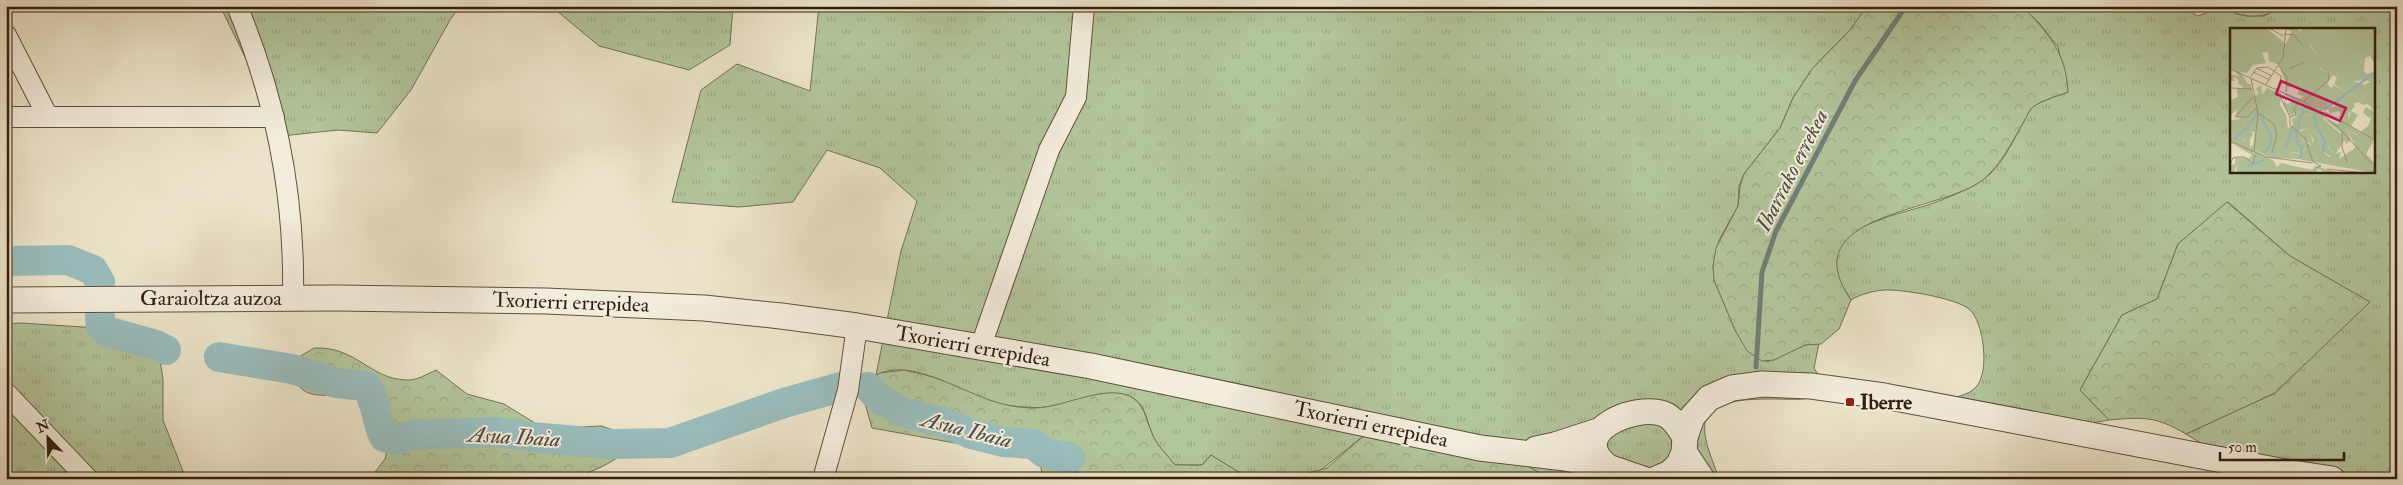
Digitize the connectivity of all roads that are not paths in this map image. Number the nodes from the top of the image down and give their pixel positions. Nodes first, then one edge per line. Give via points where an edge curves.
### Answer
1 (237, 6) edge
2 (1084, 6) edge
3 (6, 35) edge
4 (274, 116) junction
5 (6, 117) edge
6 (48, 117) junction
7 (293, 298) junction
8 (6, 300) edge
9 (857, 326) junction
10 (981, 346) junction
11 (6, 393) edge
12 (1598, 431) junction
13 (1684, 444) junction
14 (1517, 452) junction
15 (1608, 467) junction
16 (88, 479) edge
17 (823, 479) edge
18 (1643, 479) edge
19 (1656, 479) edge
20 (1702, 479) edge
21 (2332, 479) edge

1 - 4 street, Garaioltza auzoa via 263,75
2 - 10 street via 1076,97 1049,150
3 - 6 street
4 - 6 street
4 - 7 street, Garaioltza auzoa via 284,157 292,232
5 - 6 street
7 - 8 street, Garaioltza auzoa
7 - 9 street, Txorierri errepidea via 622,303 723,310
9 - 10 street, Txorierri errepidea
9 - 17 street via 848,390
10 - 14 street, Txorierri errepidea via 1170,382 1480,448
11 - 16 street
12 - 13 street via 1622,417 1650,412 1665,414 1674,421
12 - 14 street via 1555,445
12 - 15 street via 1594,442 1596,452
13 - 19 street via 1679,464 1670,473
13 - 20 street
13 - 21 street via 1692,417 1709,398 1720,392 1753,385 1811,386 1884,396
14 - 15 street, Txorierri errepidea
15 - 18 street, Txorierri errepidea

